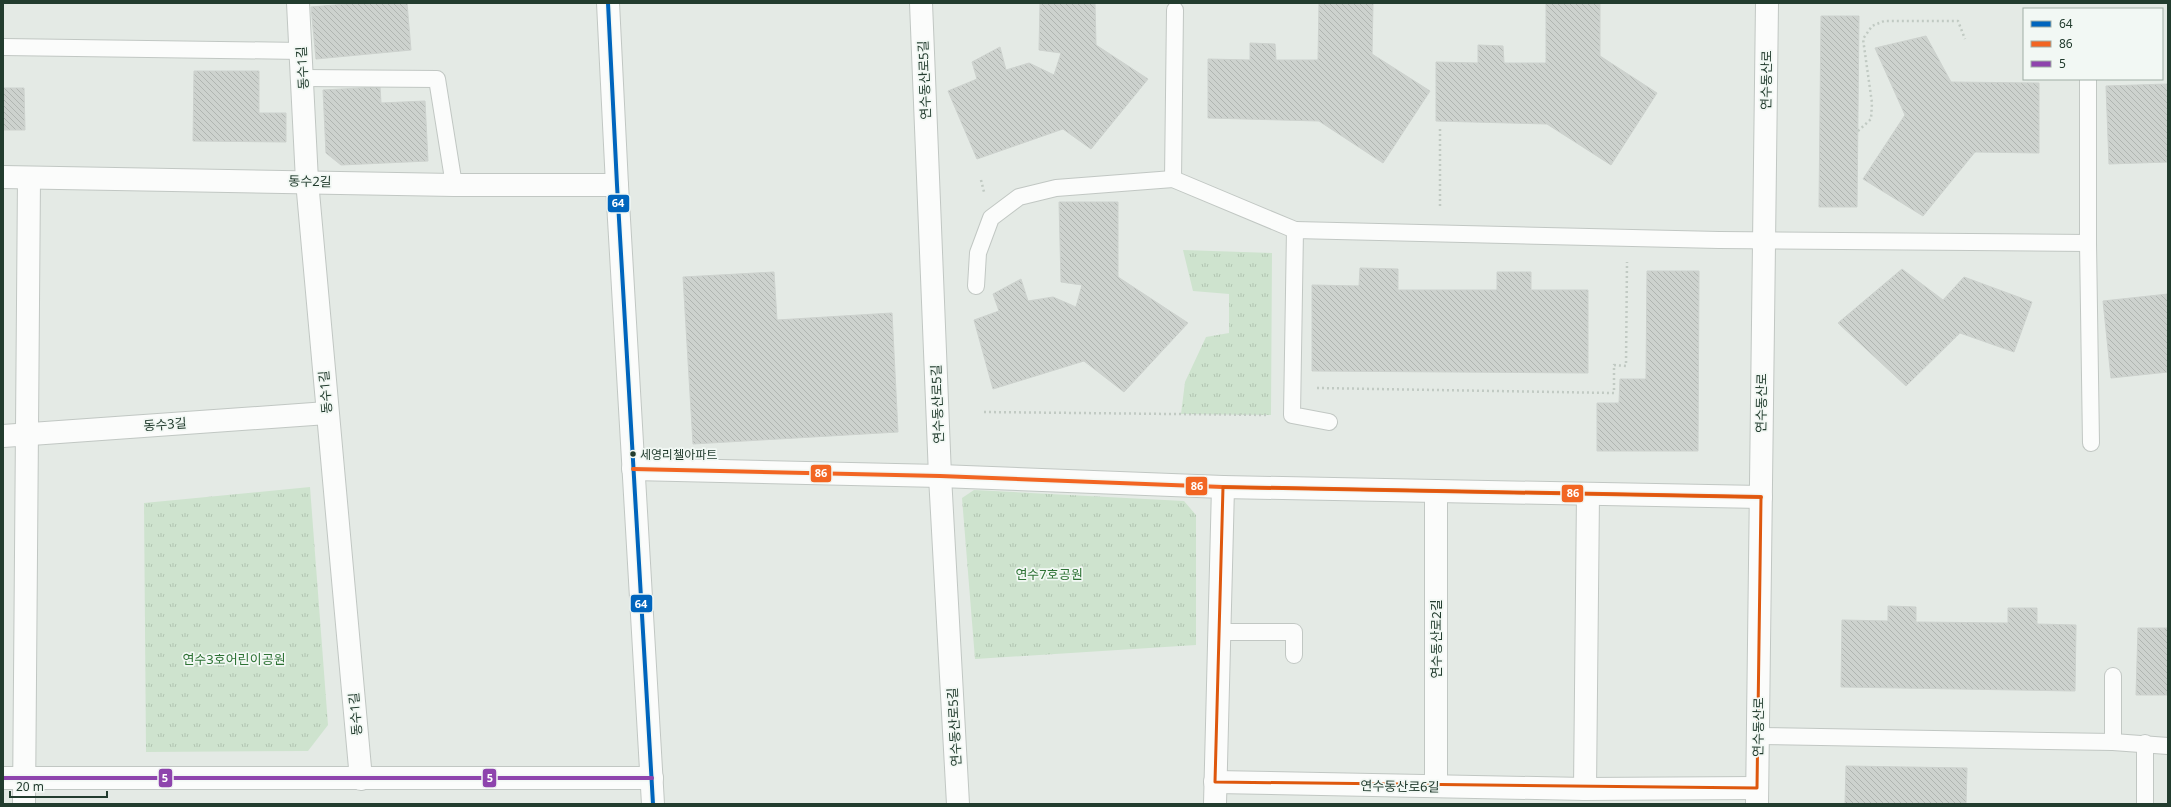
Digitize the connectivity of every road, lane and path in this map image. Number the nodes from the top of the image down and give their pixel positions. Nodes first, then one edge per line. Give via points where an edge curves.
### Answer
1 (298, 3) edge
2 (608, 3) edge
3 (922, 3) edge
4 (1767, 3) edge
5 (1175, 10) dead end
6 (1965, 39) dead end
7 (3, 47) edge
8 (301, 51) junction
9 (303, 78) junction
10 (2088, 80) edge
11 (1440, 129) dead end
12 (1858, 131) dead end
13 (3, 178) edge
14 (29, 178) junction
15 (1174, 179) junction
16 (307, 181) junction
17 (454, 185) junction
18 (617, 185) junction
19 (1440, 206) dead end
20 (1295, 230) junction
21 (1764, 241) junction
22 (2088, 243) junction
23 (1627, 258) dead end
24 (976, 286) dead end
25 (1292, 387) junction
26 (984, 412) dead end
27 (327, 413) junction
28 (1292, 415) junction
29 (1329, 422) dead end
30 (26, 433) junction
31 (3, 436) edge
32 (2091, 443) dead end
33 (632, 469) junction
34 (940, 476) junction
35 (1223, 487) junction
36 (1436, 492) junction
37 (1588, 494) junction
38 (1761, 497) junction
39 (1219, 632) junction
40 (1294, 655) dead end
41 (2113, 676) dead end
42 (1758, 736) junction
43 (2113, 742) junction
44 (2145, 743) junction
45 (2168, 746) edge
46 (3, 778) edge
47 (25, 778) junction
48 (652, 778) junction
49 (361, 779) junction
50 (1215, 782) junction
51 (1436, 786) junction
52 (1585, 789) junction
53 (1757, 796) edge
54 (24, 804) edge
55 (653, 804) edge
56 (958, 804) edge
57 (1215, 804) edge
58 (2145, 804) edge

1 - 8 street, 동수1길
2 - 18 street
3 - 34 street, 연수동산로5길
4 - 21 street, 연수동산로
5 - 15 lane
6 - 12 path via 1958,21 1884,21 1872,26 1863,39 1872,104 1871,119
7 - 8 lane
8 - 9 street, 동수1길
9 - 16 street, 동수1길
9 - 17 lane via 436,79
10 - 22 lane
11 - 19 path
13 - 14 street, 동수2길
14 - 16 street, 동수2길
14 - 30 street
15 - 20 lane
15 - 24 lane via 1056,188 1018,197 991,218 978,253
16 - 17 street, 동수2길
16 - 27 street, 동수1길
17 - 18 street, 동수2길
18 - 33 street
20 - 21 lane
20 - 25 lane
21 - 22 lane
21 - 38 street, 연수동산로
22 - 32 lane
23 - 25 path via 1626,366 1614,365 1614,393
25 - 28 lane
26 - 28 path
27 - 30 street, 동수3길
27 - 49 street, 동수1길
28 - 29 lane
30 - 31 street, 동수3길
30 - 47 street
33 - 34 street
33 - 48 street
34 - 35 street
34 - 56 street, 연수동산로5길
35 - 36 street
35 - 39 street
36 - 37 street
36 - 51 street, 연수동산로2길
37 - 38 street
37 - 52 street
38 - 42 street, 연수동산로
39 - 40 lane via 1294,632
39 - 50 street
41 - 43 lane
42 - 43 lane
42 - 53 street, 연수동산로
43 - 44 lane
44 - 45 lane
44 - 58 lane
46 - 47 street
47 - 49 street
47 - 54 street
48 - 49 street
48 - 55 street
50 - 51 street, 연수동산로6길
50 - 57 street
51 - 52 street, 연수동산로6길
52 - 53 street, 연수동산로6길

